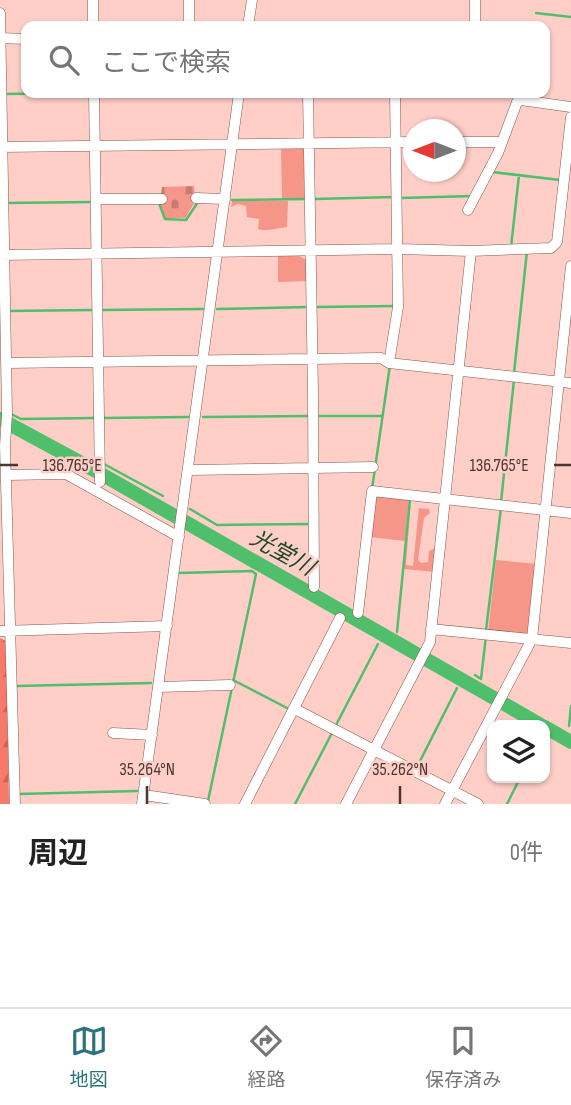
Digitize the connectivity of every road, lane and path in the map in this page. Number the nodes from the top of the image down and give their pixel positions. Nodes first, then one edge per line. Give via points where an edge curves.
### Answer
1 (93, 0) edge
2 (189, 0) edge
3 (252, 0) edge
4 (475, 0) edge
5 (0, 13) edge
6 (93, 21) edge
7 (189, 21) edge
8 (249, 21) edge
9 (475, 21) edge
10 (0, 38) edge
11 (21, 38) edge
12 (94, 98) edge
13 (238, 98) edge
14 (307, 98) edge
15 (395, 98) edge
16 (571, 107) edge
17 (571, 117) edge
18 (396, 142) junction
19 (403, 142) edge
20 (466, 142) edge
21 (502, 142) junction
22 (233, 144) junction
23 (309, 144) junction
24 (95, 146) junction
25 (1, 147) edge
26 (196, 198) dead end
27 (96, 199) junction
28 (162, 199) dead end
29 (225, 199) junction
30 (468, 210) dead end
31 (397, 249) junction
32 (310, 251) junction
33 (471, 251) junction
34 (218, 252) junction
35 (97, 254) junction
36 (2, 255) edge
37 (571, 266) edge
38 (2, 314) edge
39 (313, 359) junction
40 (203, 360) junction
41 (98, 362) junction
42 (6, 363) junction
43 (389, 363) junction
44 (458, 371) junction
45 (559, 382) junction
46 (571, 383) edge
47 (3, 445) edge
48 (373, 467) dead end
49 (313, 468) junction
50 (188, 470) junction
51 (6, 475) junction
52 (100, 482) dead end
53 (445, 499) junction
54 (545, 510) junction
55 (571, 513) edge
56 (179, 532) junction
57 (314, 587) dead end
58 (358, 612) dead end
59 (340, 618) dead end
60 (167, 626) junction
61 (431, 629) junction
62 (0, 631) edge
63 (11, 631) junction
64 (532, 639) junction
65 (571, 643) edge
66 (230, 685) dead end
67 (158, 687) junction
68 (295, 709) junction
69 (113, 733) dead end
70 (152, 735) junction
71 (374, 750) junction
72 (452, 791) junction
73 (143, 799) edge
74 (15, 804) edge
75 (205, 804) edge
76 (245, 804) edge
77 (346, 804) edge
78 (445, 804) edge
79 (478, 804) edge

1 - 6 street
2 - 7 street
3 - 8 street
4 - 9 street
5 - 10 street
10 - 11 street
10 - 25 street
12 - 24 street
13 - 22 street
14 - 23 street
15 - 18 street
16 - 21 street via 517,102
17 - 33 street via 555,246
18 - 19 street
18 - 23 street
18 - 31 street
20 - 21 street
21 - 30 street
22 - 23 street
22 - 24 street
22 - 29 street
23 - 32 street
24 - 25 street
24 - 27 street
25 - 36 street
26 - 29 street
27 - 28 street
27 - 35 street
29 - 34 street
31 - 32 street
31 - 33 street
31 - 43 street via 398,307
32 - 34 street
32 - 39 street
33 - 44 street
34 - 35 street
34 - 40 street
35 - 36 street
35 - 41 street
36 - 38 street
37 - 45 street
38 - 42 street
39 - 40 street
39 - 43 street via 381,358
39 - 49 street
40 - 41 street
40 - 50 street
41 - 42 street
41 - 52 street
42 - 47 street via 7,433
43 - 44 street
44 - 45 street
44 - 53 street
45 - 46 street
45 - 54 street
47 - 51 street
48 - 49 street
49 - 50 street
49 - 57 street
50 - 56 street
51 - 56 street via 66,474
51 - 63 street
53 - 54 street
53 - 58 street via 372,491
53 - 61 street
54 - 55 street
54 - 64 street
56 - 60 street
59 - 68 street
60 - 63 street
60 - 67 street
61 - 64 street
61 - 71 street via 430,642
62 - 63 street
63 - 74 street
64 - 65 street
64 - 72 street
66 - 67 street
67 - 70 street
68 - 71 street
68 - 76 street
69 - 70 street
70 - 73 street
71 - 72 street
71 - 77 street
72 - 78 street
72 - 79 street
73 - 75 street

